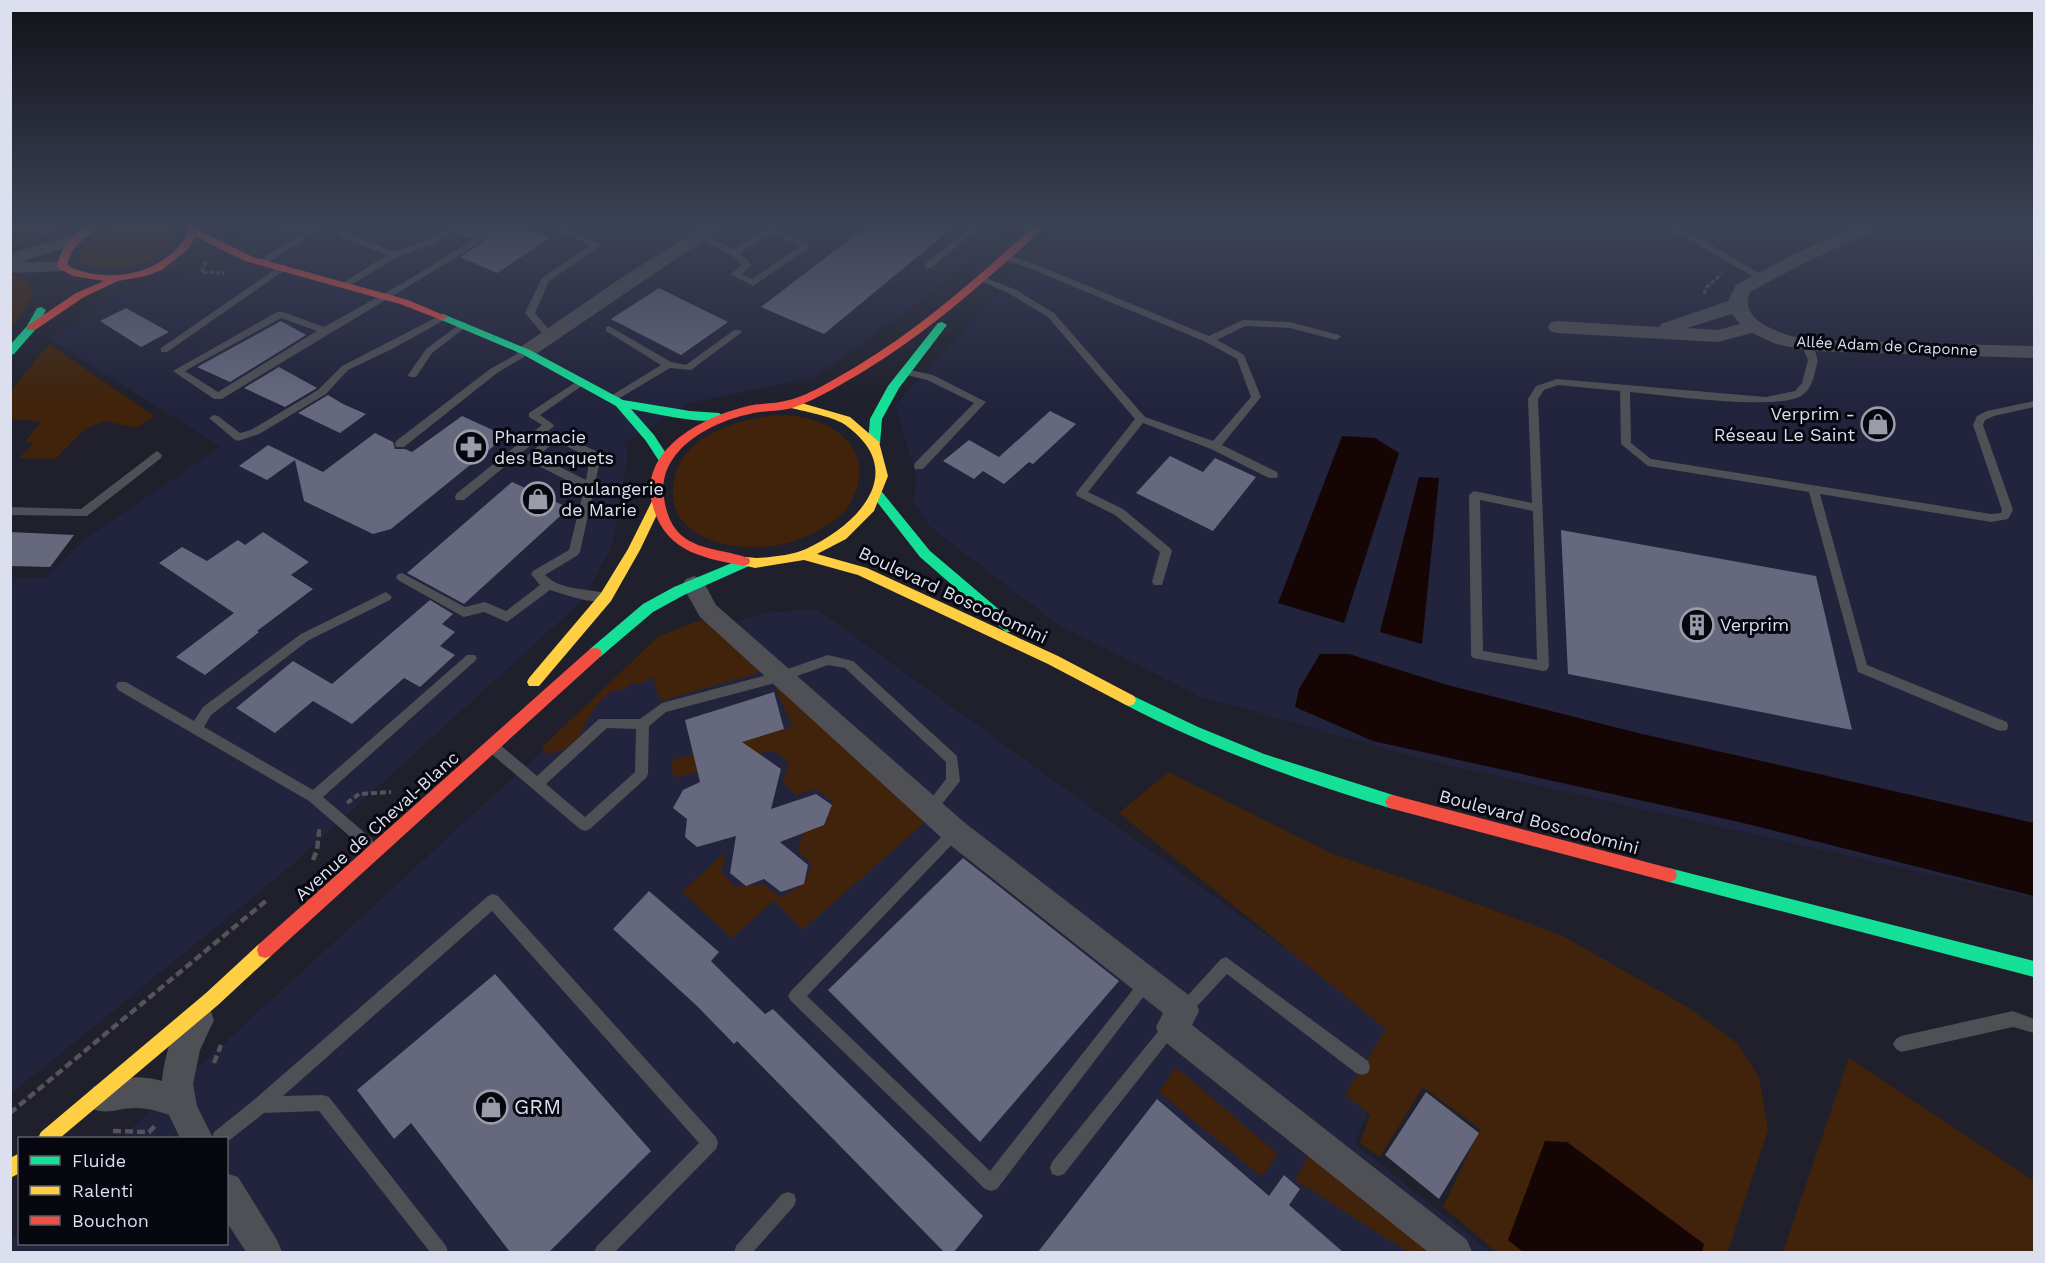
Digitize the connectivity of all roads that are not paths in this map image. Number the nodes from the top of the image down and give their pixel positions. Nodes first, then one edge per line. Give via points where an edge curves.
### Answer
1 (106, 284) edge
2 (260, 284) edge
3 (346, 284) edge
4 (407, 284) edge
5 (543, 284) edge
6 (624, 284) edge
7 (976, 284) edge
8 (976, 284) edge
9 (981, 284) edge
10 (1075, 284) edge
11 (1751, 284) edge
12 (386, 297) junction
13 (48, 298) dead end
14 (1736, 305) junction
15 (443, 317) junction
16 (463, 325) junction
17 (1754, 326) junction
18 (1557, 327) dead end
19 (31, 328) junction
20 (609, 329) dead end
21 (326, 331) junction
22 (1656, 331) junction
23 (737, 333) dead end
24 (549, 336) junction
25 (1336, 337) dead end
26 (1209, 340) junction
27 (1806, 344) junction
28 (164, 350) dead end
29 (10, 352) edge
30 (526, 352) junction
31 (2034, 352) edge
32 (668, 365) junction
33 (906, 372) junction
34 (413, 375) dead end
35 (582, 381) junction
36 (1626, 387) junction
37 (616, 401) junction
38 (791, 404) junction
39 (2034, 404) edge
40 (719, 417) junction
41 (214, 418) dead end
42 (1141, 419) junction
43 (874, 443) junction
44 (400, 444) dead end
45 (1215, 446) junction
46 (157, 455) dead end
47 (665, 462) junction
48 (919, 466) dead end
49 (1273, 476) dead end
50 (591, 487) junction
51 (1814, 491) junction
52 (878, 495) junction
53 (460, 497) dead end
54 (656, 504) junction
55 (1538, 508) junction
56 (10, 511) edge
57 (802, 555) junction
58 (744, 563) junction
59 (402, 576) dead end
60 (1158, 582) dead end
61 (548, 585) junction
62 (694, 585) junction
63 (386, 597) dead end
64 (606, 597) junction
65 (471, 658) dead end
66 (1053, 660) junction
67 (783, 676) junction
68 (122, 686) dead end
69 (522, 694) dead end
70 (643, 724) junction
71 (2002, 726) dead end
72 (197, 728) junction
73 (493, 747) junction
74 (451, 764) dead end
75 (537, 784) junction
76 (314, 797) junction
77 (930, 809) junction
78 (955, 832) junction
79 (387, 838) joint
80 (366, 842) junction
81 (285, 913) dead end
82 (264, 951) joint
83 (2034, 969) edge
84 (1147, 983) junction
85 (212, 999) junction
86 (1177, 1019) junction
87 (2034, 1026) edge
88 (1901, 1044) dead end
89 (1362, 1067) dead end
90 (90, 1102) junction
91 (180, 1103) junction
92 (261, 1105) junction
93 (48, 1137) edge
94 (197, 1137) edge
95 (221, 1137) edge
96 (1058, 1168) dead end
97 (228, 1192) edge
98 (788, 1200) dead end
99 (265, 1252) edge
100 (440, 1252) edge
101 (603, 1252) edge
102 (741, 1252) edge
103 (1455, 1252) edge

1 - 19 main road via 80,295
2 - 28 lane
3 - 12 main road
4 - 12 lane
5 - 24 lane via 530,314
6 - 24 street
7 - 33 main road
8 - 38 main road via 897,346 819,394
9 - 42 lane via 1013,292 1051,315
10 - 26 lane
11 - 14 street via 1736,297
12 - 15 main road
12 - 21 lane
13 - 19 main road
14 - 17 street, Allée Adam de Craponne
14 - 22 street
15 - 16 main road
15 - 41 lane via 345,368 322,392 255,432 238,437
16 - 30 main road
16 - 34 lane via 429,351
17 - 22 street via 1718,336
17 - 27 street, Allée Adam de Craponne
18 - 22 street
19 - 29 main road
20 - 32 lane
21 - 21 lane via 280,314 178,371 218,397
23 - 32 lane via 688,368
24 - 30 street
25 - 26 lane via 1290,325 1243,323
26 - 45 lane via 1241,357 1256,397
27 - 31 street, Allée Adam de Craponne
27 - 36 lane via 1813,360 1807,384 1798,394 1766,400
30 - 35 main road
30 - 44 lane via 492,372
32 - 37 lane
33 - 43 main road via 876,419
33 - 48 lane via 930,377 981,402
35 - 37 main road
35 - 53 lane via 533,415 549,425
36 - 51 lane via 1626,444 1648,462
36 - 55 lane via 1557,382 1540,388 1533,399
37 - 40 main road
37 - 47 main road via 648,435
38 - 40 main road via 767,405
38 - 43 main road via 818,407 841,416
39 - 51 lane via 1990,413 1978,425 2008,510 2004,516 1991,518
40 - 47 main road via 678,444
42 - 45 lane
42 - 60 lane via 1081,493 1119,512 1166,551
43 - 52 main road via 881,459
45 - 49 lane
46 - 56 lane via 83,513
47 - 54 main road
50 - 50 lane via 596,456 555,436 531,457
50 - 61 lane via 574,552 537,574
51 - 71 lane via 1862,668
52 - 57 main road via 870,510 842,537
52 - 66 main road, Boulevard Boscodomini via 925,554
54 - 58 main road via 663,522 694,550
54 - 64 main road
55 - 55 lane via 1474,495 1477,654 1543,666
57 - 58 main road via 774,562
57 - 66 main road, Boulevard Boscodomini via 850,566
58 - 62 main road, Avenue de Cheval-Blanc
59 - 61 lane via 464,612 485,607 507,617
61 - 64 lane
62 - 67 street via 708,611
62 - 73 main road, Avenue de Cheval-Blanc via 648,608
63 - 72 lane via 304,637 207,711
64 - 69 main road
65 - 76 lane
66 - 83 main road, Boulevard Boscodomini via 1172,723 1342,786 1459,821
67 - 70 lane via 662,708
67 - 77 street
67 - 77 lane via 828,660 849,664 952,760 953,781
68 - 72 lane
70 - 75 lane via 604,723
70 - 75 lane via 641,774 585,825
72 - 76 lane
73 - 75 lane
73 - 79 main road, Avenue de Cheval-Blanc
74 - 80 main road, Avenue de Cheval-Blanc
76 - 80 lane
77 - 78 street
78 - 84 street
78 - 84 lane via 796,996 991,1183
79 - 82 lane via 367,876 300,934
80 - 81 main road, Avenue de Cheval-Blanc
82 - 85 main road
84 - 86 street
85 - 90 main road
85 - 91 street via 185,1048 179,1070
86 - 89 lane via 1226,964
86 - 96 lane
86 - 103 street
87 - 88 lane via 2013,1020
90 - 91 street via 121,1093 148,1092
90 - 93 main road
91 - 94 street
92 - 95 lane
92 - 100 lane via 322,1103
92 - 101 lane via 493,901 710,1143
97 - 99 street
98 - 102 lane

